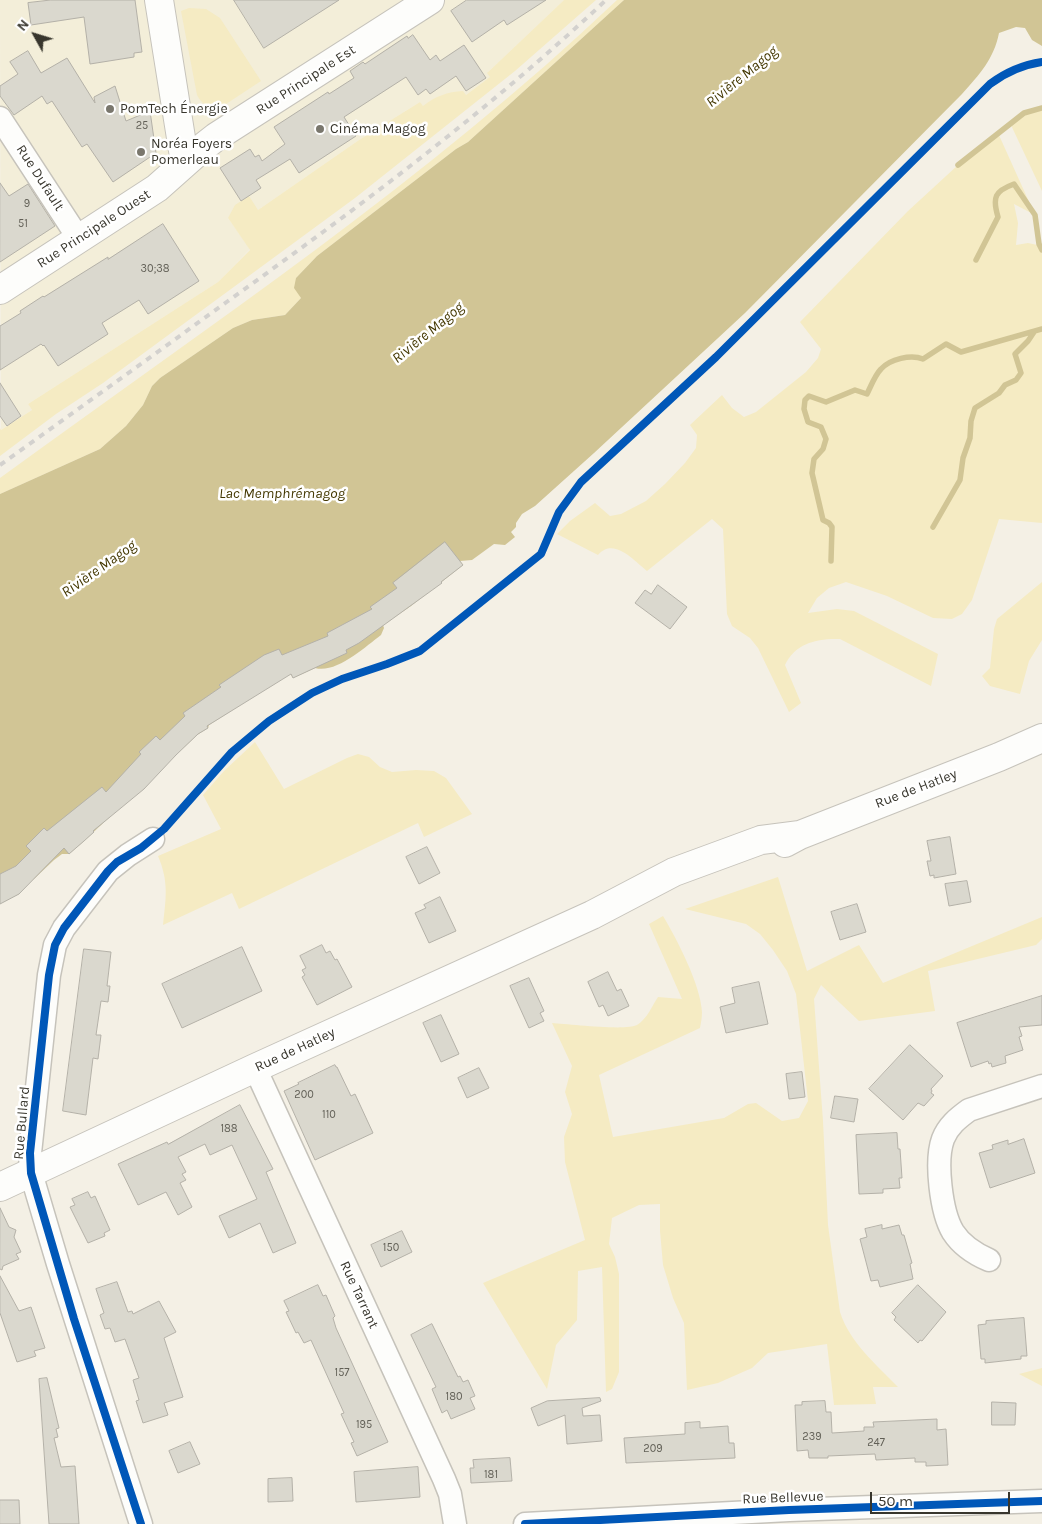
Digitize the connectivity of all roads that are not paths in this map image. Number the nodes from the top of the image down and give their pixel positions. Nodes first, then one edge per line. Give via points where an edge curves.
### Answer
1 (159, 0) edge
2 (430, 0) edge
3 (0, 118) edge
4 (185, 163) junction
5 (79, 239) junction
6 (0, 290) edge
7 (1038, 741) edge
8 (153, 839) dead end
9 (256, 1068) junction
10 (1042, 1086) edge
11 (31, 1173) junction
12 (0, 1187) edge
13 (989, 1260) dead end
14 (1042, 1501) edge
15 (823, 1517) edge
16 (141, 1524) edge
17 (455, 1524) edge
18 (525, 1524) edge

1 - 4 main road
2 - 4 main road, Rue Principale Est via 216,138
3 - 5 street, Rue Dufault
4 - 5 main road, Rue Principale Ouest via 157,188
5 - 6 main road, Rue Principale Ouest
7 - 9 main road, Rue de Hatley via 800,835 766,854 680,887 592,915
8 - 11 street, Rue Bullard via 108,871 64,928 55,945 30,1153
9 - 11 main road, Rue de Hatley
9 - 17 street, Rue Tarrant via 444,1479
10 - 13 street via 969,1110 958,1118 944,1138 940,1163 947,1220 964,1245
11 - 12 main road, Rue de Hatley
11 - 16 street, Rue Bullard via 74,1319
14 - 15 street, Rue Bellevue
15 - 18 street, Rue Bellevue

